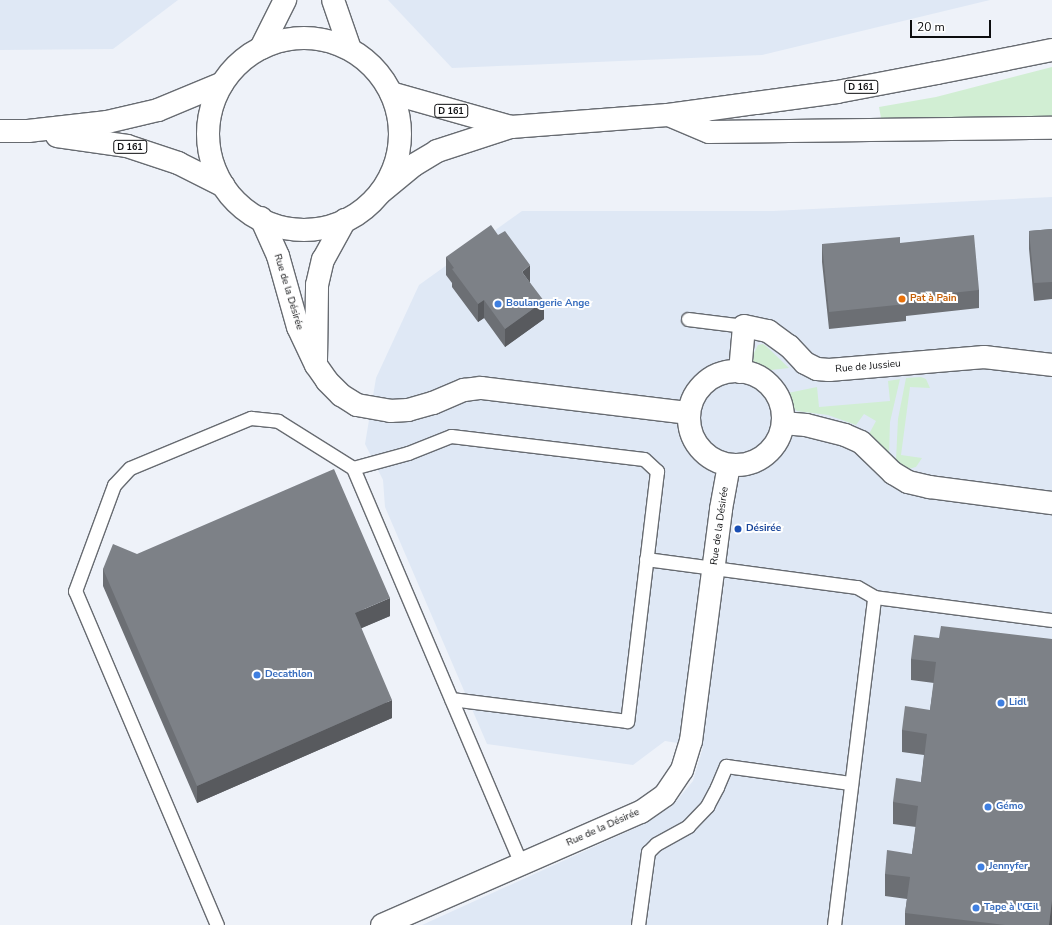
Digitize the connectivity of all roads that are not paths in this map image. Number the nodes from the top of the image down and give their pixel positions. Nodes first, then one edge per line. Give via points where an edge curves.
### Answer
1 (285, 0) edge
2 (333, 0) edge
3 (262, 48) junction
4 (350, 50) junction
5 (1052, 50) edge
6 (223, 83) junction
7 (391, 93) junction
8 (668, 115) junction
9 (511, 127) junction
10 (1052, 128) edge
11 (0, 131) edge
12 (28, 131) junction
13 (224, 186) junction
14 (380, 193) junction
15 (262, 218) junction
16 (345, 220) junction
17 (688, 319) dead end
18 (744, 326) junction
19 (1052, 364) edge
20 (316, 365) junction
21 (740, 372) junction
22 (689, 413) junction
23 (782, 423) junction
24 (729, 465) junction
25 (353, 468) junction
26 (1052, 503) edge
27 (646, 559) junction
28 (714, 569) junction
29 (874, 597) junction
30 (1052, 620) edge
31 (451, 699) junction
32 (850, 782) junction
33 (521, 864) junction
34 (217, 925) edge
35 (382, 925) edge
36 (638, 925) edge
37 (834, 925) edge

1 - 3 street
2 - 4 street
3 - 4 street via 281,41 308,38 325,40
3 - 6 street via 237,65
4 - 7 street via 364,59 381,76
5 - 8 street, D 161 via 837,92
6 - 12 street, D 161 via 158,110 107,122
6 - 13 street via 213,102 208,135 210,152
7 - 9 street, D 161
7 - 14 street via 398,112 398,154 392,173
8 - 9 street, D 161
8 - 10 street via 709,132
9 - 14 street, D 161 via 438,151 414,165
11 - 12 street, D 161
12 - 13 street, D 161 via 127,146 178,163
13 - 15 street via 234,200 250,213
14 - 16 street via 366,207
15 - 16 street via 277,225 306,229 327,227
15 - 20 street, Rue de la Désirée via 278,256 298,328
16 - 20 street, Rue de la Désirée via 323,260 317,285
17 - 18 lane
18 - 19 street, Rue de Jussieu via 768,332 789,346 805,363 817,369 984,357
18 - 21 street
20 - 22 street, Rue de la Désirée via 341,395 357,405 382,410 408,410 464,390 482,388
21 - 22 street via 728,372 706,382 692,401
21 - 23 street via 754,375 767,383 776,394 782,408
22 - 24 street via 692,436 699,447 707,455
23 - 24 street via 776,441 764,455 742,465
23 - 26 street via 806,425 845,434 861,442 893,473 914,484
24 - 28 street, Rue de la Désirée
25 - 27 lane via 408,453 451,436 644,459 657,471
25 - 31 lane
25 - 34 lane via 278,421 251,418 130,468 114,485 75,591
27 - 28 lane
27 - 31 lane via 627,721
28 - 29 lane via 857,587
28 - 33 street, Rue de la Désirée via 690,740 682,770 665,796 641,812
29 - 30 lane
29 - 32 lane
31 - 33 lane
32 - 36 lane via 726,766 707,806 688,826 656,844 648,852
32 - 37 lane
33 - 35 street, Rue de la Désirée

